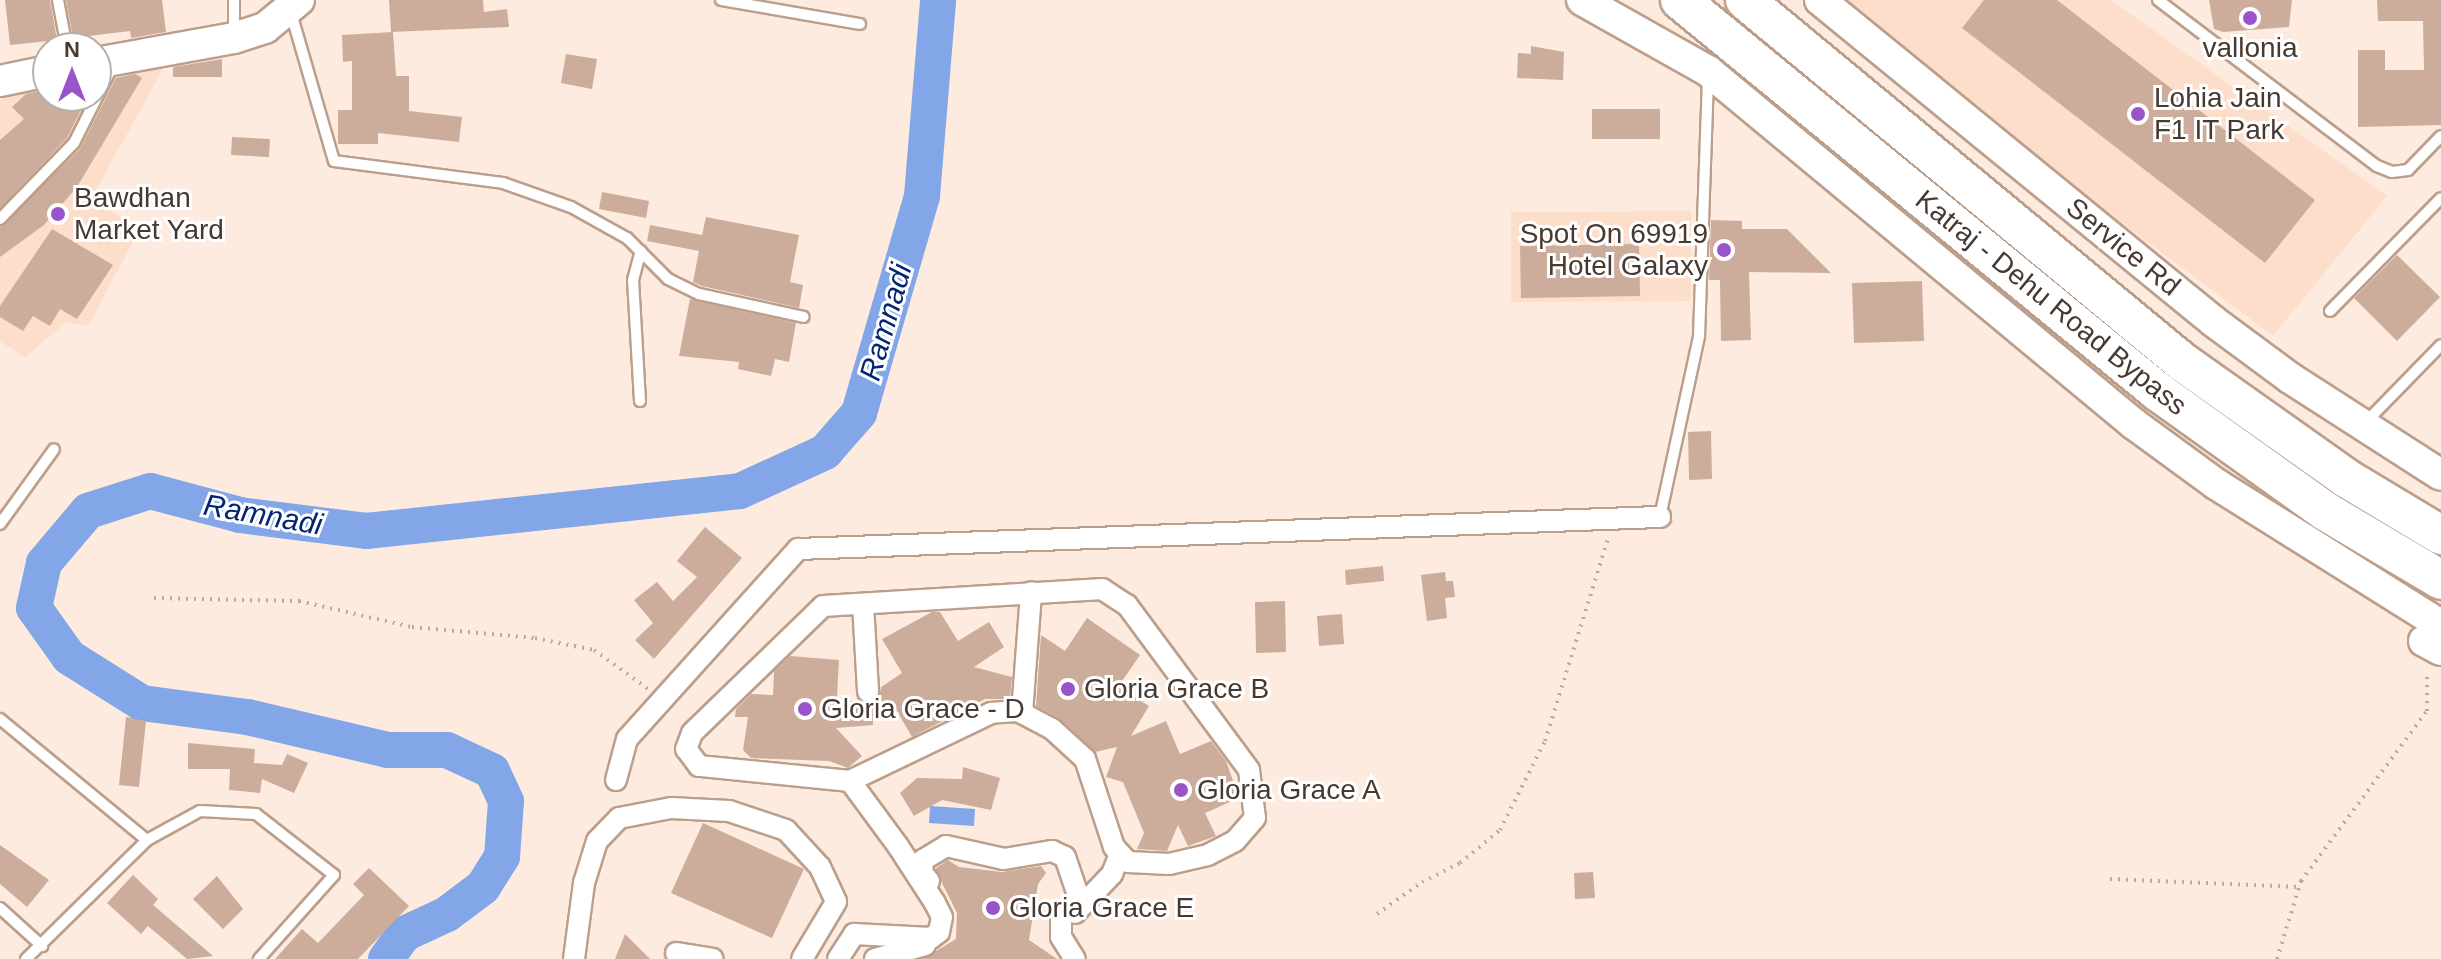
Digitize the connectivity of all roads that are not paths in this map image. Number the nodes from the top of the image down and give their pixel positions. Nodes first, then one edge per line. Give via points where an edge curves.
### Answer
1 (58, 0) edge
2 (234, 0) edge
3 (721, 0) edge
4 (1582, 0) edge
5 (1680, 0) edge
6 (1745, 0) edge
7 (1820, 0) edge
8 (2158, 0) edge
9 (294, 6) edge
10 (860, 24) dead end
11 (64, 32) edge
12 (234, 38) junction
13 (112, 61) edge
14 (1708, 71) junction
15 (32, 74) edge
16 (0, 81) edge
17 (86, 112) edge
18 (2441, 136) edge
19 (2441, 198) edge
20 (2430, 209) junction
21 (0, 219) edge
22 (2441, 219) edge
23 (641, 251) junction
24 (2330, 311) dead end
25 (804, 317) dead end
26 (2441, 345) edge
27 (640, 401) dead end
28 (2361, 426) junction
29 (54, 449) dead end
30 (2441, 475) edge
31 (1660, 517) joint
32 (0, 524) edge
33 (2441, 535) edge
34 (2441, 580) edge
35 (1031, 592) junction
36 (863, 604) junction
37 (2435, 641) edge
38 (868, 692) dead end
39 (1022, 713) junction
40 (0, 719) edge
41 (616, 780) dead end
42 (850, 781) junction
43 (147, 840) junction
44 (1119, 857) junction
45 (0, 908) edge
46 (42, 946) junction
47 (676, 953) dead end
48 (26, 959) edge
49 (259, 959) edge
50 (574, 959) edge
51 (713, 959) edge
52 (802, 959) edge
53 (838, 959) edge
54 (875, 959) edge
55 (1075, 959) edge
56 (1081, 959) edge

1 - 11 lane
2 - 12 lane
3 - 10 lane
4 - 14 street
5 - 34 highway, Katraj - Dehu Road Bypass via 2157,391 2325,511
6 - 33 highway, Katraj - Dehu Road Bypass via 2181,361 2346,478
7 - 28 street, Service Rd via 2213,321
8 - 18 lane via 2377,166 2392,172 2408,170
9 - 12 street via 265,28
9 - 23 lane via 334,161 503,183 571,207
12 - 13 street
14 - 31 lane via 1699,336
14 - 37 street via 2134,424
15 - 16 street
17 - 21 lane via 74,143
19 - 20 lane
20 - 22 lane
20 - 24 lane
23 - 25 lane via 668,279 699,294
23 - 27 lane via 633,280
26 - 28 lane
28 - 30 street, Service Rd
29 - 32 lane
31 - 41 street via 798,549 627,739
35 - 36 street
35 - 39 street
35 - 44 street via 1102,589 1127,605 1254,782 1255,818 1235,841 1169,864 1145,865
36 - 38 street
36 - 42 street via 823,606 815,612 692,733 686,749 699,766
39 - 42 street via 991,713
39 - 44 street via 1052,729 1085,759
40 - 43 lane
42 - 53 street via 942,917 939,932 931,938 854,934
43 - 46 lane
43 - 49 lane via 200,811 256,814 334,875
44 - 56 street via 1112,874 1067,919 1066,940
45 - 46 lane
46 - 48 lane
47 - 51 street
50 - 52 street via 584,883 597,841 619,818 671,808 729,811 786,830 820,867 836,902
54 - 55 street via 945,937 943,901 922,873 923,860 946,846 1004,859 1052,851 1065,857 1080,901 1061,917 1061,937

